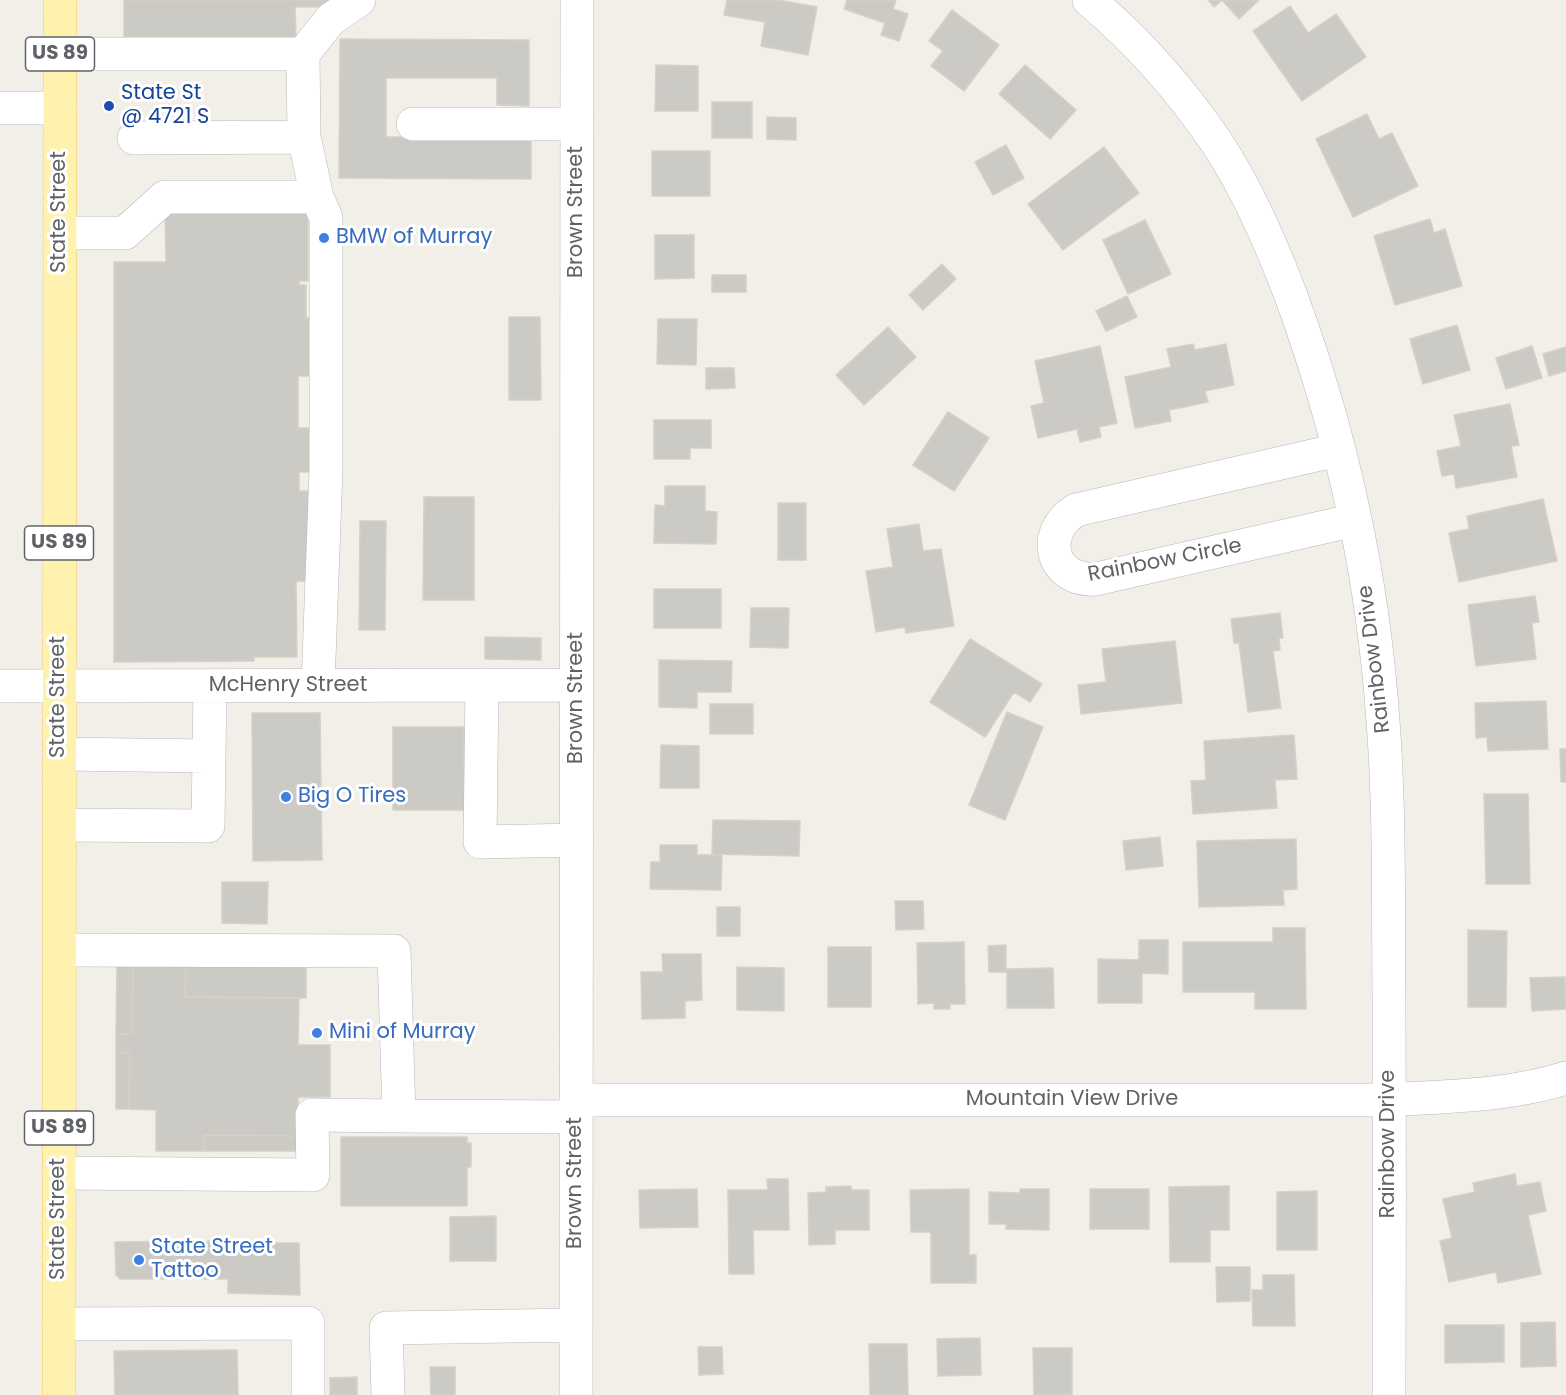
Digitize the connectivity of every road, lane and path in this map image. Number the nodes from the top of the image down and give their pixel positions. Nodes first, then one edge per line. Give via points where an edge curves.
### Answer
1 (60, 0) edge
2 (359, 0) edge
3 (577, 0) edge
4 (1089, 0) edge
5 (60, 54) junction
6 (303, 54) junction
7 (0, 108) edge
8 (60, 108) junction
9 (413, 124) dead end
10 (577, 124) junction
11 (304, 137) junction
12 (134, 138) dead end
13 (317, 197) junction
14 (60, 233) junction
15 (1338, 450) junction
16 (1355, 520) junction
17 (210, 686) junction
18 (318, 686) junction
19 (482, 686) junction
20 (577, 686) junction
21 (0, 687) edge
22 (59, 687) junction
23 (59, 754) junction
24 (209, 756) junction
25 (59, 825) junction
26 (577, 840) junction
27 (59, 950) junction
28 (1566, 1078) edge
29 (1389, 1100) junction
30 (576, 1108) junction
31 (399, 1116) junction
32 (59, 1173) junction
33 (59, 1324) junction
34 (576, 1325) junction
35 (59, 1395) edge
36 (308, 1395) edge
37 (388, 1395) edge
38 (576, 1395) edge
39 (1389, 1395) edge

1 - 5 main road, State Street / US 89
2 - 6 street via 332,19
3 - 10 street, Brown Street
4 - 15 street, Rainbow Drive via 1144,51 1186,100 1244,188 1307,339
5 - 6 street
5 - 8 main road, State Street / US 89
6 - 11 street
7 - 8 street
8 - 14 main road, State Street / US 89
9 - 10 street
10 - 20 street, Brown Street
11 - 12 street
11 - 13 street
13 - 14 street via 165,197 125,233
13 - 18 street via 326,218 325,478
14 - 22 main road, State Street / US 89
15 - 16 street, Rainbow Drive
15 - 16 street, Rainbow Circle via 1076,510 1059,523 1055,554 1066,572 1086,580 1096,579
16 - 29 street, Rainbow Drive via 1383,719 1388,836
17 - 18 street, McHenry Street
17 - 22 street, McHenry Street
17 - 24 street
18 - 19 street, McHenry Street
19 - 20 street, McHenry Street
19 - 26 street via 480,842
20 - 26 street, Brown Street
21 - 22 street, McHenry Street
22 - 23 main road, State Street / US 89
23 - 24 street
23 - 25 main road, State Street / US 89
24 - 25 street via 208,826
25 - 27 main road, State Street / US 89
26 - 30 street, Brown Street
27 - 31 street via 394,951
27 - 32 main road, State Street / US 89
28 - 29 street, Mountain View Drive via 1468,1096
29 - 30 street, Mountain View Drive
29 - 39 street, Rainbow Drive
30 - 31 street, Mountain View Drive
30 - 34 street, Brown Street
31 - 32 street, Mountain View Drive via 312,1115 313,1175
32 - 33 main road, State Street / US 89
33 - 35 main road, State Street / US 89
33 - 36 street via 308,1323
34 - 37 street via 386,1328
34 - 38 street, Brown Street

